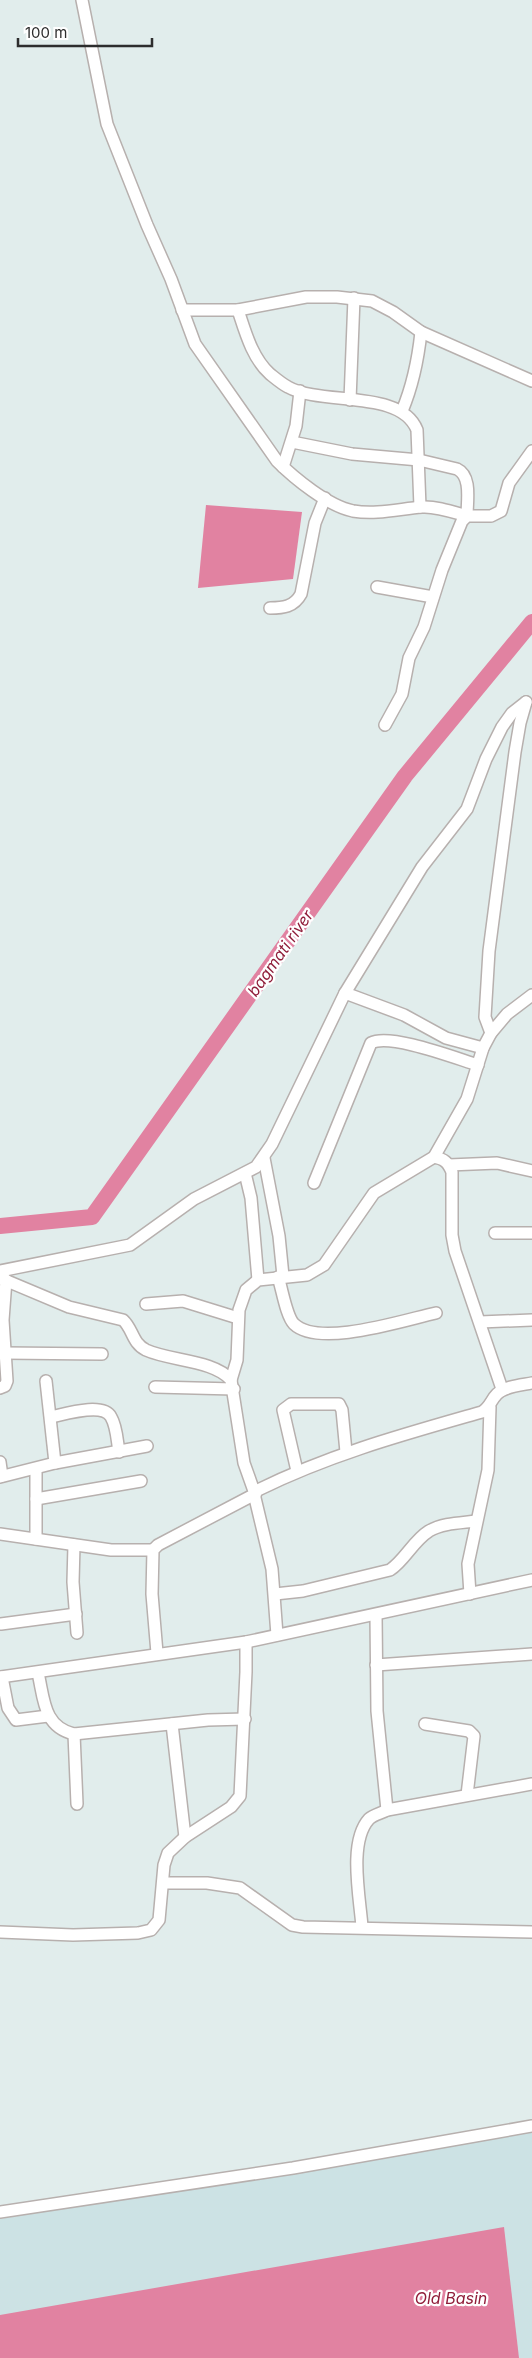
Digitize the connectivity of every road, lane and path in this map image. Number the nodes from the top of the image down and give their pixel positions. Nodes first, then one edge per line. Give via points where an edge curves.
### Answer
1 (82, 0) edge
2 (354, 298) junction
3 (182, 310) junction
4 (238, 310) junction
5 (421, 332) junction
6 (532, 381) edge
7 (300, 391) junction
8 (350, 400) junction
9 (402, 411) junction
10 (292, 442) junction
11 (532, 451) edge
12 (419, 460) junction
13 (283, 467) junction
14 (326, 498) junction
15 (420, 507) junction
16 (467, 516) junction
17 (377, 587) dead end
18 (433, 597) junction
19 (270, 608) dead end
20 (529, 701) edge
21 (385, 725) dead end
22 (345, 993) junction
23 (532, 995) edge
24 (490, 1033) junction
25 (482, 1048) junction
26 (478, 1065) junction
27 (434, 1157) junction
28 (264, 1158) junction
29 (449, 1165) junction
30 (532, 1171) edge
31 (245, 1172) junction
32 (314, 1183) dead end
33 (495, 1233) dead end
34 (532, 1233) edge
35 (280, 1276) junction
36 (2, 1277) edge
37 (258, 1280) junction
38 (146, 1304) dead end
39 (436, 1313) dead end
40 (238, 1318) junction
41 (532, 1320) edge
42 (480, 1322) junction
43 (4, 1353) junction
44 (102, 1354) dead end
45 (46, 1381) dead end
46 (532, 1383) edge
47 (232, 1384) junction
48 (155, 1387) dead end
49 (0, 1388) edge
50 (502, 1390) junction
51 (490, 1407) junction
52 (51, 1417) junction
53 (147, 1446) dead end
54 (119, 1452) junction
55 (346, 1452) junction
56 (0, 1462) edge
57 (55, 1463) junction
58 (36, 1469) junction
59 (297, 1471) junction
60 (1, 1477) edge
61 (141, 1481) dead end
62 (255, 1494) junction
63 (36, 1499) junction
64 (476, 1521) junction
65 (0, 1534) edge
66 (36, 1539) junction
67 (74, 1545) junction
68 (153, 1550) junction
69 (532, 1580) edge
70 (275, 1594) junction
71 (470, 1594) junction
72 (76, 1614) junction
73 (376, 1615) junction
74 (1, 1624) dead end
75 (77, 1632) dead end
76 (277, 1635) junction
77 (246, 1642) junction
78 (158, 1653) junction
79 (532, 1654) edge
80 (376, 1665) junction
81 (38, 1673) junction
82 (1, 1677) edge
83 (48, 1716) junction
84 (245, 1719) junction
85 (172, 1724) junction
86 (425, 1724) dead end
87 (74, 1734) junction
88 (532, 1784) edge
89 (467, 1795) junction
90 (77, 1804) dead end
91 (387, 1810) junction
92 (185, 1837) junction
93 (163, 1883) junction
94 (362, 1927) junction
95 (0, 1932) edge
96 (532, 1932) edge
97 (532, 2126) edge
98 (0, 2212) edge

1 - 3 street via 107,124
2 - 4 street via 306,297
2 - 5 street via 372,301
2 - 8 street
3 - 4 street
3 - 13 street via 195,344
4 - 7 street via 256,357 269,373 289,388
5 - 6 street
5 - 9 street via 417,367
7 - 8 street
7 - 10 street
8 - 9 street
9 - 12 street via 414,422 417,430
10 - 12 street via 352,454
10 - 13 street
11 - 16 street via 509,483 501,511 491,516
12 - 15 street
12 - 16 street via 457,468 465,474
13 - 14 street
14 - 15 street via 351,511 392,512
14 - 19 street via 315,522 298,600 287,607
15 - 16 street
16 - 18 street via 462,521
17 - 18 street
18 - 21 street via 424,627 409,658 402,694
20 - 22 street via 512,713 502,727 486,759 468,809 422,867
20 - 24 street via 515,752 489,951 485,1016
22 - 25 street via 404,1015 446,1038
22 - 28 street
23 - 24 street via 507,1014
24 - 25 street
25 - 26 street
26 - 27 street via 466,1100
26 - 32 street via 384,1039 370,1044
27 - 29 street
27 - 35 street via 374,1193 318,1270 307,1275
28 - 31 street
28 - 35 street via 279,1236
29 - 30 street via 497,1163
29 - 42 street via 452,1172 455,1251
31 - 36 street via 194,1199 130,1245
31 - 37 street via 251,1198
33 - 34 street
35 - 37 street
35 - 39 street via 290,1318 300,1328 319,1334 340,1334
36 - 43 street
36 - 47 street via 69,1307 123,1320 134,1340 147,1351 220,1371
37 - 40 street via 246,1290
38 - 40 street via 183,1301
40 - 47 street via 237,1360
41 - 42 street
42 - 50 street
43 - 44 street
43 - 49 street via 7,1381
45 - 52 street
46 - 50 street
47 - 48 street
47 - 62 street via 244,1463
50 - 51 street via 496,1394
51 - 55 street
51 - 64 street via 488,1470
52 - 54 street via 104,1410 114,1422
52 - 57 street
53 - 54 street
54 - 57 street
55 - 59 street
55 - 59 street via 342,1410 338,1404 291,1404 283,1410
56 - 60 street
57 - 58 street
58 - 60 street
58 - 63 street
59 - 62 street
61 - 63 street
62 - 68 street
62 - 70 street
63 - 66 street
64 - 70 street via 430,1531 390,1570 302,1591
64 - 71 street via 468,1564
65 - 66 street
66 - 67 street
67 - 68 street via 111,1550
67 - 72 street
68 - 78 street via 152,1594
69 - 71 street
70 - 76 street
71 - 73 street
72 - 74 street
72 - 75 street
73 - 76 street
73 - 80 street
76 - 77 street
77 - 78 street
77 - 84 street
78 - 81 street
79 - 80 street
80 - 91 street via 380,1755
81 - 82 street
81 - 83 street
82 - 83 street via 8,1708 16,1720
83 - 87 street
84 - 85 street
84 - 92 street via 242,1786 238,1801
85 - 87 street
85 - 92 street
86 - 89 street via 469,1731 474,1736
87 - 90 street
88 - 89 street
89 - 91 street
91 - 94 street via 370,1817 358,1843
92 - 93 street via 168,1853
93 - 94 street via 207,1883 240,1888 297,1926
93 - 95 street via 159,1920 151,1930 72,1935
94 - 96 street
97 - 98 street via 293,2168

